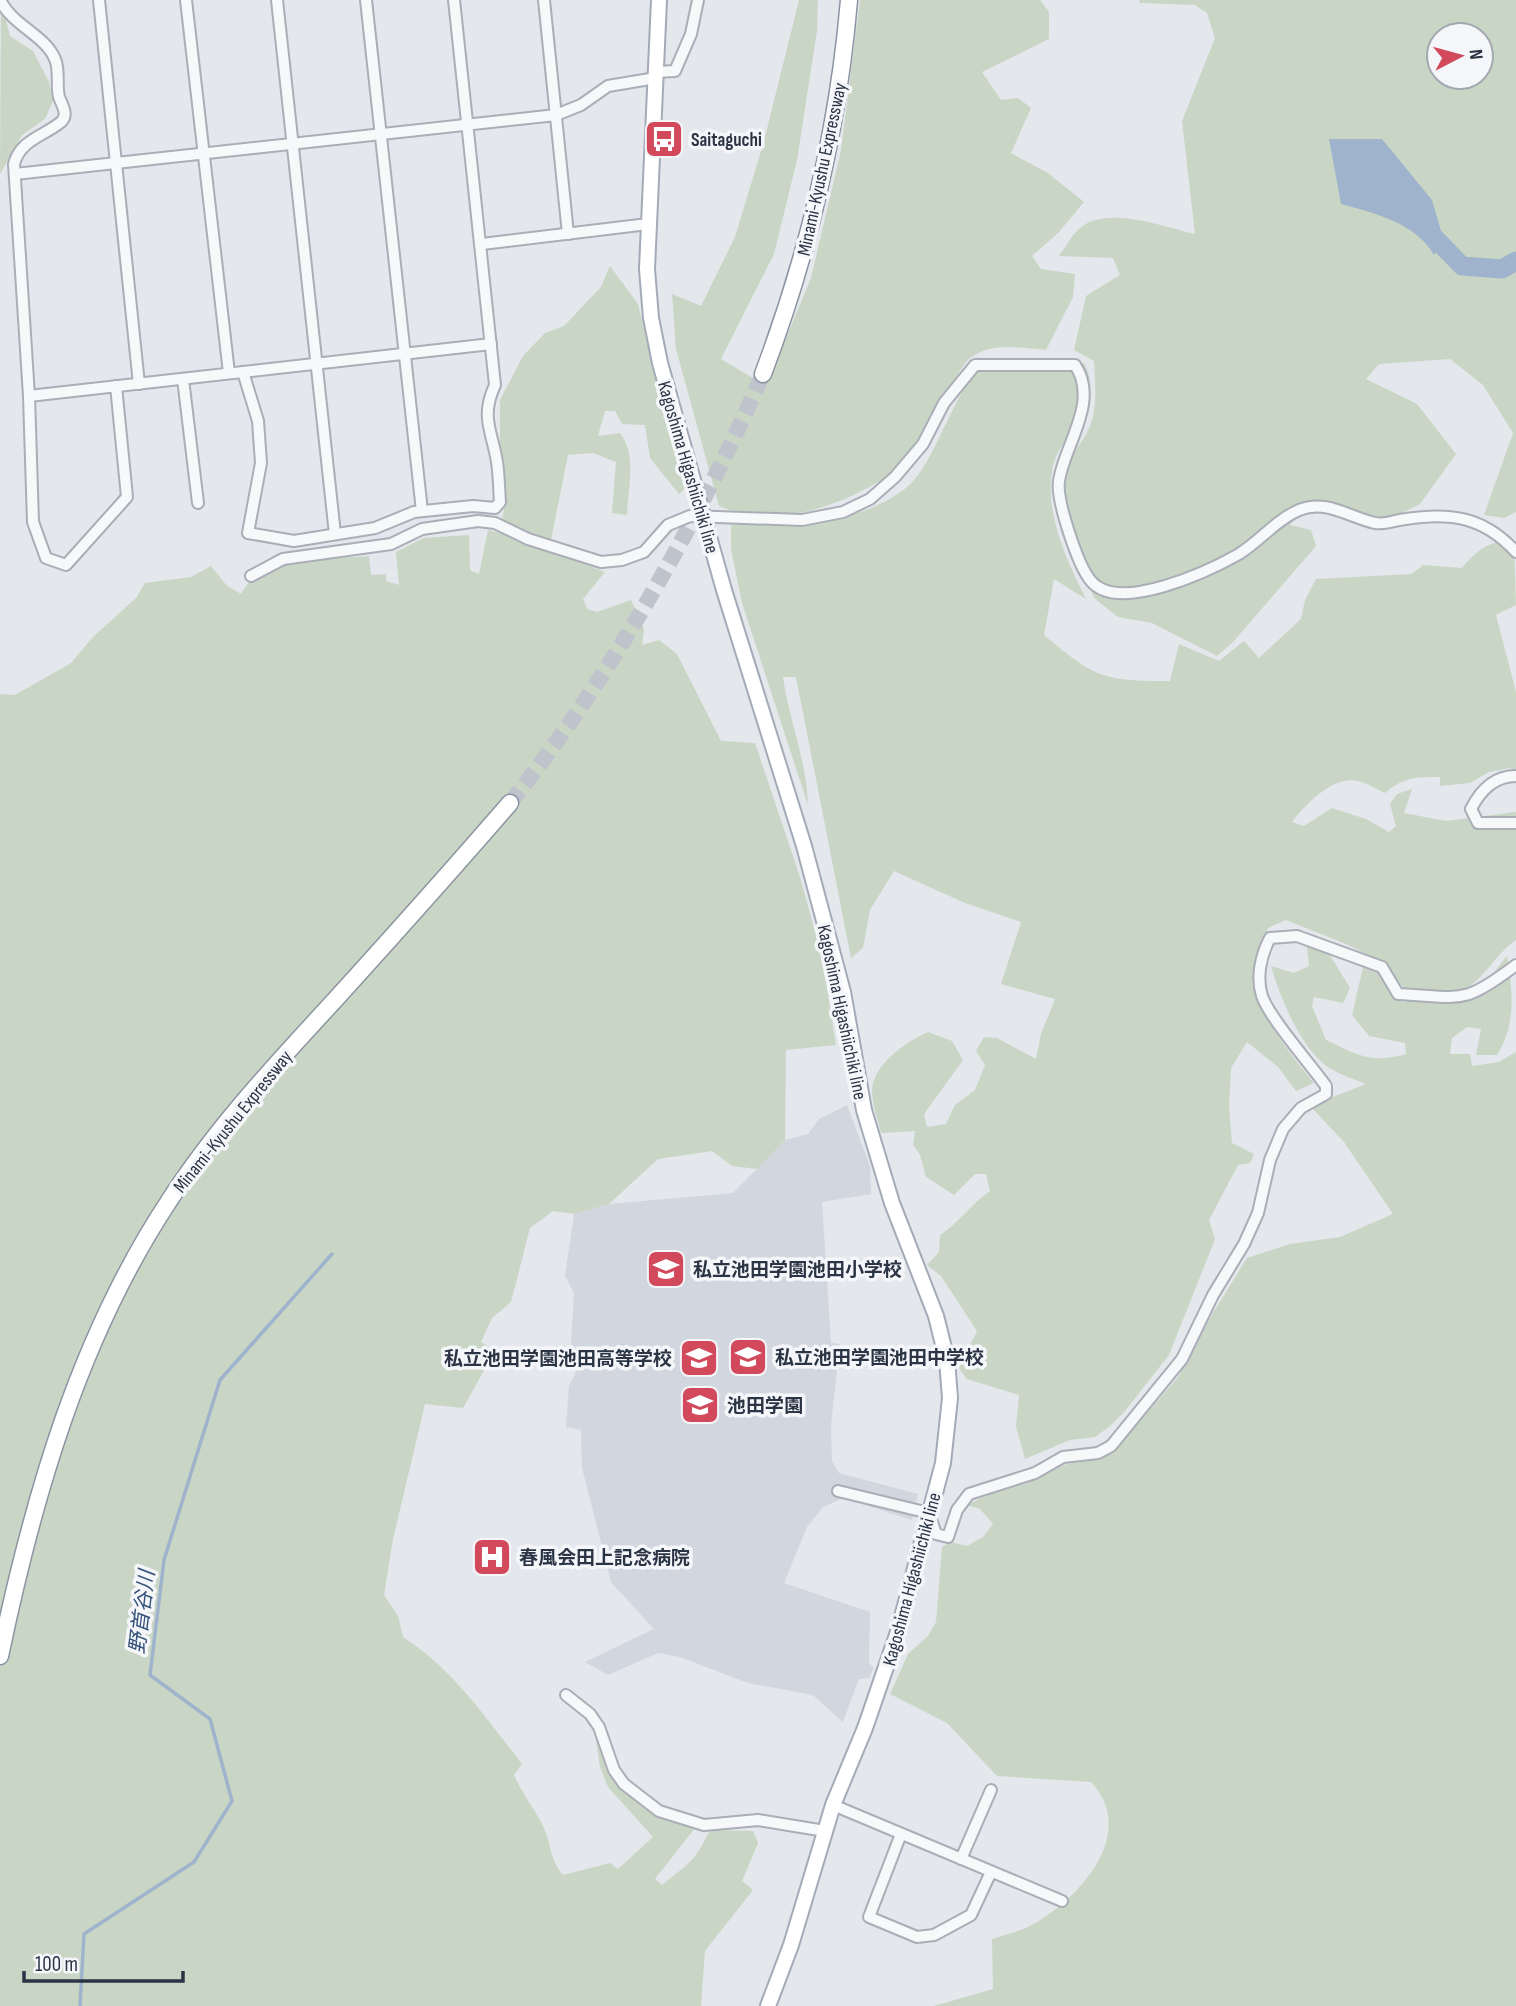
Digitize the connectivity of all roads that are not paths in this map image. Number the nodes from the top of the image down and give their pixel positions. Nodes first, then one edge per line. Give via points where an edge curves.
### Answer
1 (0, 0) edge
2 (99, 0) edge
3 (186, 0) edge
4 (277, 0) edge
5 (366, 0) edge
6 (454, 0) edge
7 (544, 0) edge
8 (659, 0) edge
9 (698, 0) edge
10 (849, 0) edge
11 (656, 75) junction
12 (556, 115) junction
13 (469, 122) junction
14 (381, 133) junction
15 (292, 143) junction
16 (204, 153) junction
17 (116, 163) junction
18 (15, 174) junction
19 (648, 224) junction
20 (568, 234) junction
21 (482, 244) junction
22 (491, 344) junction
23 (405, 354) junction
24 (316, 364) junction
25 (243, 372) junction
26 (229, 373) junction
27 (763, 374) tunnel mouth
28 (183, 379) junction
29 (139, 384) junction
30 (117, 386) junction
31 (29, 396) junction
32 (198, 503) dead end
33 (422, 511) junction
34 (706, 518) junction
35 (335, 534) junction
36 (1516, 552) edge
37 (251, 576) dead end
38 (1516, 776) edge
39 (510, 803) tunnel mouth
40 (1516, 823) edge
41 (1516, 965) edge
42 (838, 1491) dead end
43 (929, 1513) junction
44 (0, 1656) edge
45 (566, 1695) dead end
46 (991, 1790) dead end
47 (833, 1805) junction
48 (825, 1831) junction
49 (901, 1834) junction
50 (961, 1859) junction
51 (991, 1872) junction
52 (1062, 1901) dead end
53 (768, 2006) edge

1 - 18 street via 8,15 56,60 58,94 65,111 61,122 25,144 16,155
2 - 17 street
3 - 16 street
4 - 15 street
5 - 14 street
6 - 13 street
7 - 12 street
8 - 11 main road, Kagoshima Higashiichiki line
9 - 11 street via 691,34 675,71
10 - 27 highway, Minami-Kyushu Expressway via 820,196
11 - 12 street via 608,86
11 - 19 main road, Kagoshima Higashiichiki line
12 - 13 street
12 - 20 street
13 - 14 street
13 - 21 street
14 - 15 street
14 - 23 street
15 - 16 street
15 - 24 street
16 - 17 street
16 - 26 street
17 - 18 street
17 - 29 street
18 - 31 street
19 - 20 street
19 - 34 main road, Kagoshima Higashiichiki line via 650,306 660,363
20 - 21 street
21 - 22 street
22 - 23 street
22 - 33 street via 495,385 486,424 500,502 495,508
23 - 24 street
23 - 33 street
24 - 25 street
24 - 35 street
25 - 26 street
25 - 35 street via 258,421 261,463 248,533 294,541
26 - 28 street
28 - 29 street
28 - 32 street
29 - 30 street
30 - 31 street
30 - 31 street via 127,497 66,565 46,558 33,522
33 - 35 street via 375,528
34 - 36 street via 802,520 844,512 870,499 895,477 923,444 943,403 975,365 1058,363 1075,365 1081,374 1077,433 1059,481 1061,504 1081,562 1095,585 1120,594 1170,584 1238,554 1297,511 1311,507 1327,506 1378,523 1438,517 1474,520 1499,534
34 - 37 street via 690,516 668,525 644,552 622,560 601,562 478,521 422,529 390,544 283,559
34 - 43 main road, Kagoshima Higashiichiki line via 808,860 843,992 864,1110 947,1360 949,1428
38 - 40 street via 1480,790 1471,809 1478,823
39 - 44 highway, Minami-Kyushu Expressway via 255,1086 167,1203 83,1368 34,1510
41 - 43 street via 1466,998 1398,994 1382,967 1297,936 1270,937 1260,976 1263,997 1326,1086 1326,1094 1301,1108 1283,1129 1270,1160 1258,1213 1182,1359 1111,1446 1098,1453 1063,1457 1035,1473 969,1494 957,1510 948,1538 936,1534
42 - 43 street
43 - 47 main road, Kagoshima Higashiichiki line via 884,1676
45 - 48 street via 599,1727 614,1770 624,1784 659,1811 704,1825 758,1820
46 - 50 street
47 - 48 main road, Kagoshima Higashiichiki line
47 - 49 street
48 - 53 main road, Kagoshima Higashiichiki line
49 - 50 street
49 - 51 street via 869,1917 917,1937 934,1935 971,1915
50 - 51 street
51 - 52 street

